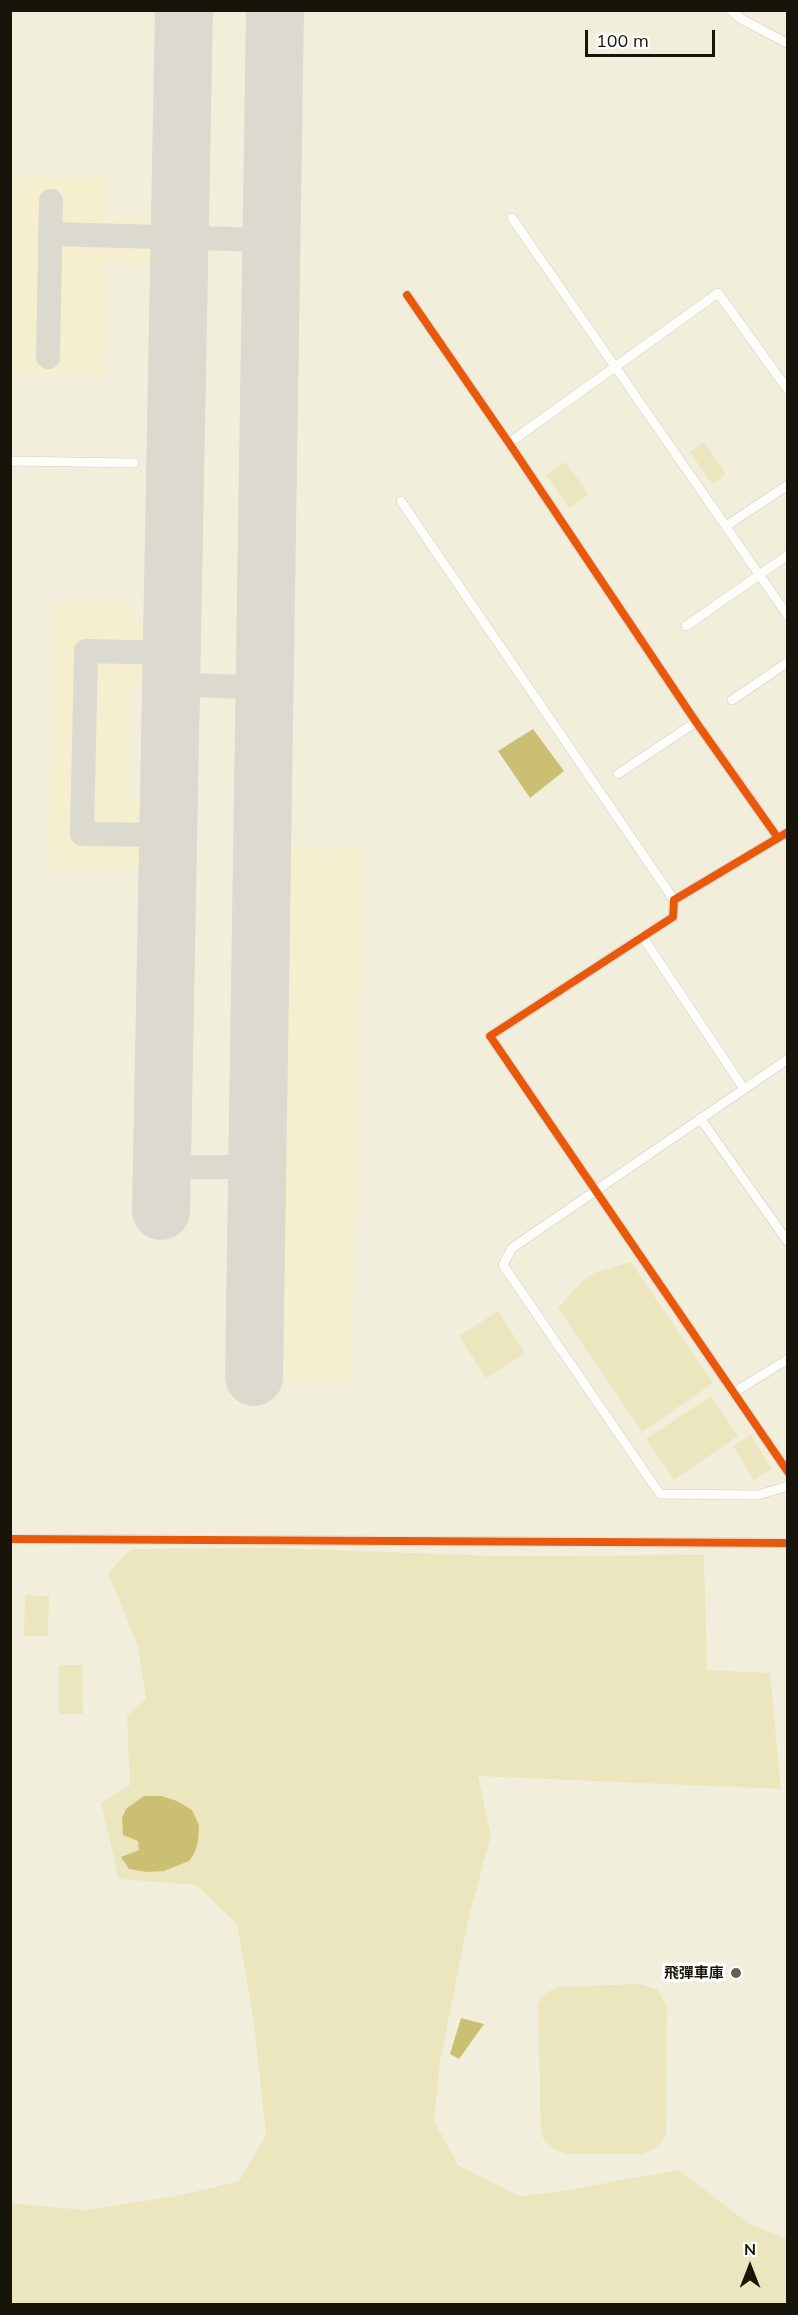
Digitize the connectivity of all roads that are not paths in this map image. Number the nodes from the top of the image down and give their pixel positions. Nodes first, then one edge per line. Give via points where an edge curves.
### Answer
1 (730, 10) edge
2 (787, 43) edge
3 (512, 218) dead end
4 (407, 295) dead end
5 (615, 366) junction
6 (788, 390) edge
7 (509, 442) junction
8 (10, 461) edge
9 (134, 463) dead end
10 (788, 484) edge
11 (401, 501) dead end
12 (726, 526) junction
13 (788, 555) edge
14 (760, 574) junction
15 (788, 616) edge
16 (686, 626) dead end
17 (788, 662) edge
18 (732, 700) dead end
19 (696, 722) junction
20 (618, 774) dead end
21 (788, 832) edge
22 (778, 838) junction
23 (674, 900) junction
24 (642, 936) junction
25 (788, 1059) edge
26 (744, 1089) junction
27 (700, 1118) junction
28 (596, 1192) junction
29 (788, 1242) edge
30 (786, 1362) edge
31 (734, 1393) junction
32 (788, 1472) edge
33 (788, 1486) edge
34 (10, 1539) edge
35 (788, 1543) edge

1 - 2 street
3 - 5 street
4 - 7 street
5 - 6 street via 718,292
5 - 7 street
5 - 12 street
7 - 19 street
8 - 9 street
10 - 12 street
11 - 23 street
12 - 14 street
13 - 14 street
14 - 15 street
14 - 16 street
17 - 18 street
19 - 20 street
19 - 22 street
21 - 22 street
22 - 23 street
23 - 24 street via 673,917
24 - 26 street
24 - 28 street via 490,1036
25 - 26 street
26 - 27 street
27 - 28 street
27 - 29 street
28 - 31 street
28 - 33 street via 512,1248 503,1265 660,1494 758,1495
30 - 31 street
31 - 32 street
34 - 35 street

